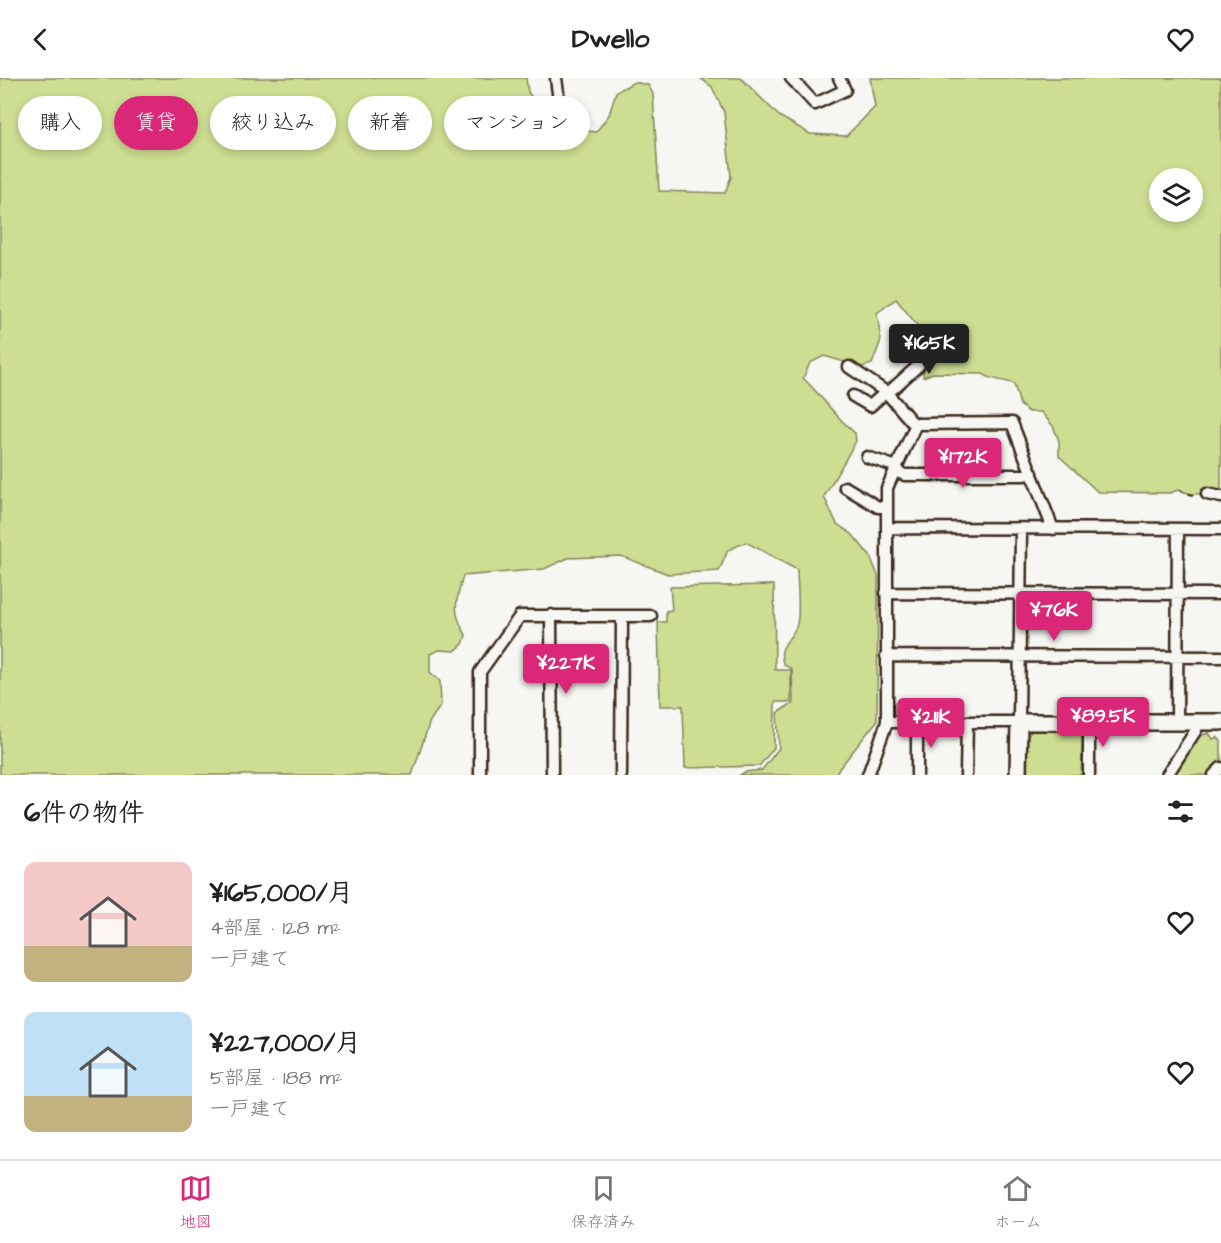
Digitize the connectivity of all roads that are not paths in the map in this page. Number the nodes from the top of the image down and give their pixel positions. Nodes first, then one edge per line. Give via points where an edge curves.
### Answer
1 (556, 78) edge
2 (791, 78) edge
3 (838, 78) edge
4 (558, 96) edge
5 (917, 336) dead end
6 (849, 367) dead end
7 (887, 393) junction
8 (853, 396) dead end
9 (916, 424) junction
10 (867, 458) dead end
11 (896, 469) junction
12 (1032, 472) junction
13 (845, 487) dead end
14 (1207, 494) dead end
15 (1221, 497) edge
16 (887, 507) junction
17 (887, 528) junction
18 (1021, 529) junction
19 (1053, 529) junction
20 (1178, 529) junction
21 (1221, 529) edge
22 (886, 593) junction
23 (1020, 593) junction
24 (1178, 594) junction
25 (1221, 594) edge
26 (551, 615) junction
27 (622, 615) junction
28 (651, 616) dead end
29 (886, 656) junction
30 (1020, 657) junction
31 (1178, 657) junction
32 (1221, 657) edge
33 (887, 722) junction
34 (917, 722) junction
35 (967, 722) junction
36 (1019, 722) junction
37 (1089, 722) junction
38 (1177, 722) junction
39 (1196, 722) junction
40 (1221, 722) edge
41 (1221, 768) edge
42 (480, 775) edge
43 (552, 775) edge
44 (621, 775) edge
45 (868, 775) edge
46 (917, 775) edge
47 (966, 775) edge
48 (1018, 775) edge
49 (1089, 775) edge
50 (1167, 775) edge
51 (1214, 775) edge

1 - 4 street
2 - 3 street via 815,104 845,90
5 - 7 street via 919,365
6 - 7 street
7 - 8 street via 873,410
7 - 9 street
9 - 11 street
9 - 12 street via 1012,423
10 - 11 street
11 - 12 street via 905,475
11 - 16 street via 887,488
12 - 19 street
13 - 16 street via 878,507
14 - 15 street
16 - 17 street
17 - 18 street
17 - 22 street
18 - 19 street
18 - 23 street
19 - 20 street
20 - 21 street
20 - 24 street
22 - 23 street
22 - 29 street
23 - 24 street
23 - 30 street
24 - 25 street
24 - 31 street
26 - 27 street
26 - 42 street via 520,615 480,672
26 - 43 street
27 - 28 street
27 - 44 street
29 - 30 street
29 - 33 street
30 - 31 street
30 - 36 street
31 - 32 street
31 - 38 street
33 - 34 street
33 - 45 street
34 - 35 street
34 - 46 street
35 - 36 street
35 - 47 street
36 - 37 street
36 - 48 street
37 - 38 street
37 - 49 street
38 - 39 street
39 - 40 street
39 - 50 street via 1196,730
41 - 51 street

